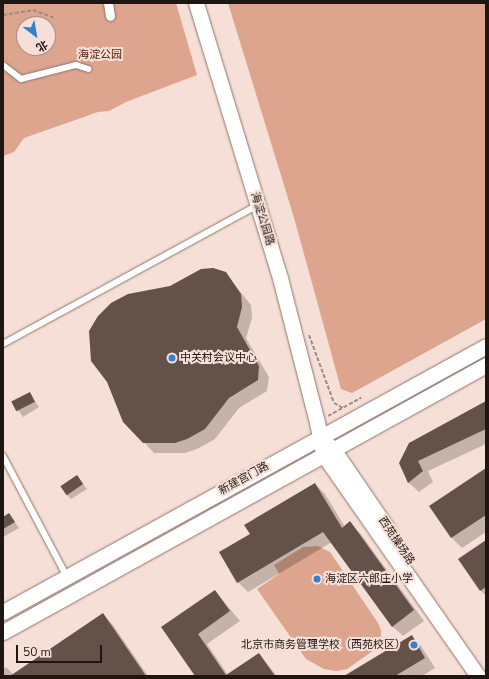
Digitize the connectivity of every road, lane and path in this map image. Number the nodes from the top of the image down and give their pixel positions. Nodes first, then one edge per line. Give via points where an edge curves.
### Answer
1 (108, 3) edge
2 (196, 3) edge
3 (3, 14) edge
4 (50, 16) edge
5 (110, 16) dead end
6 (3, 65) edge
7 (88, 69) dead end
8 (258, 205) junction
9 (3, 344) edge
10 (486, 346) edge
11 (486, 365) edge
12 (319, 437) junction
13 (328, 452) junction
14 (3, 456) edge
15 (67, 577) junction
16 (3, 612) edge
17 (3, 632) edge
18 (486, 672) edge
19 (478, 676) edge

1 - 5 street
2 - 8 street, 海淀公园路
3 - 4 path via 33,10
6 - 7 lane via 22,79 76,64
8 - 9 lane
8 - 12 street, 海淀公园路 via 280,278
10 - 12 street, 新建宫门路
11 - 13 street, 新建宫门路
12 - 13 street, 海淀公园路
12 - 15 street, 新建宫门路
13 - 17 street, 新建宫门路
13 - 18 street, 西苑操场路
13 - 19 street, 西苑操场路
14 - 15 lane
15 - 16 street, 新建宫门路

